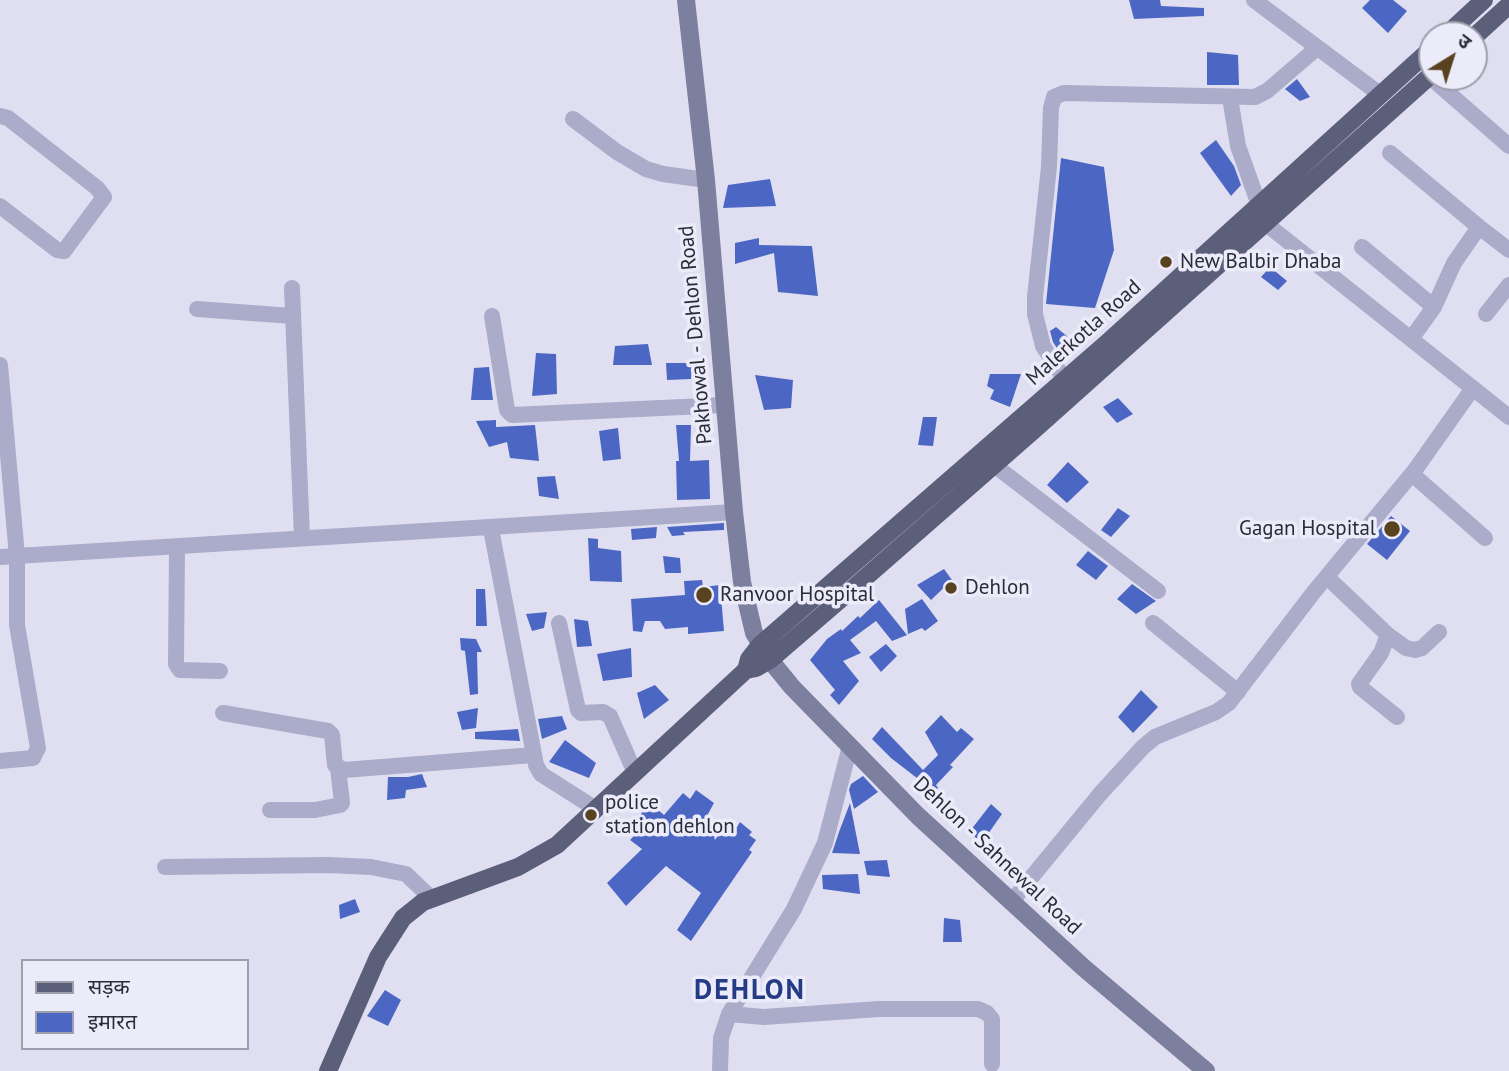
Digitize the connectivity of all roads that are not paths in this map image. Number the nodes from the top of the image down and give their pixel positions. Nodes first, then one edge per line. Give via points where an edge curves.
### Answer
1 (686, 0) edge
2 (1254, 0) edge
3 (1484, 0) edge
4 (1509, 5) edge
5 (1461, 21) edge
6 (1488, 24) edge
7 (1317, 48) junction
8 (1418, 61) edge
9 (1418, 87) edge
10 (1449, 91) edge
11 (1381, 95) junction
12 (1230, 98) junction
13 (0, 116) edge
14 (573, 119) dead end
15 (1509, 145) edge
16 (1390, 153) dead end
17 (706, 180) junction
18 (1259, 205) junction
19 (0, 206) edge
20 (1265, 223) junction
21 (1479, 227) junction
22 (1362, 247) dead end
23 (1509, 250) edge
24 (1509, 285) edge
25 (292, 288) dead end
26 (1434, 307) junction
27 (197, 309) dead end
28 (1486, 314) dead end
29 (292, 316) junction
30 (492, 316) dead end
31 (1411, 339) junction
32 (0, 365) edge
33 (1065, 380) junction
34 (1474, 388) junction
35 (725, 405) junction
36 (1509, 417) edge
37 (994, 465) junction
38 (1412, 474) junction
39 (734, 512) junction
40 (491, 528) junction
41 (302, 538) junction
42 (1485, 538) dead end
43 (177, 548) junction
44 (17, 556) junction
45 (0, 557) edge
46 (1326, 577) junction
47 (1158, 591) dead end
48 (559, 623) dead end
49 (1153, 623) dead end
50 (1438, 632) dead end
51 (1388, 635) junction
52 (765, 653) junction
53 (220, 671) dead end
54 (1238, 692) junction
55 (223, 713) dead end
56 (1397, 717) dead end
57 (850, 746) junction
58 (533, 755) junction
59 (0, 761) edge
60 (338, 768) junction
61 (635, 773) junction
62 (596, 809) junction
63 (270, 810) dead end
64 (165, 867) dead end
65 (431, 898) junction
66 (1012, 901) junction
67 (729, 1014) junction
68 (992, 1064) dead end
69 (328, 1071) edge
70 (720, 1071) edge
71 (1206, 1071) edge

1 - 17 street, Pakhowal - Dehlon Road
2 - 7 street
3 - 5 main road
4 - 6 main road
7 - 11 street
7 - 12 street via 1262,94
8 - 11 main road, Malerkotla Road
9 - 20 main road, Malerkotla Road
10 - 15 street
11 - 18 main road, Malerkotla Road
12 - 18 street via 1238,146
12 - 33 street via 1064,93 1052,100 1035,314 1043,346
13 - 19 street via 104,197 64,251
14 - 17 street via 646,169
16 - 21 street
17 - 35 street, Pakhowal - Dehlon Road
18 - 33 main road, Malerkotla Road
20 - 31 street
20 - 37 main road, Malerkotla Road
21 - 23 street
21 - 26 street via 1454,263
22 - 26 street
24 - 28 street
25 - 29 street
26 - 31 street
27 - 29 street
29 - 41 street
30 - 35 street via 507,410 512,415
31 - 34 street
32 - 44 street
33 - 52 main road, Malerkotla Road
34 - 36 street
34 - 38 street
35 - 39 street, Pakhowal - Dehlon Road
37 - 47 street
37 - 52 main road, Malerkotla Road
38 - 42 street
38 - 46 street
39 - 40 street
39 - 52 street, Pakhowal - Dehlon Road via 748,616
40 - 41 street
40 - 58 street
41 - 43 street
43 - 44 street
43 - 53 street via 176,664 180,670
44 - 45 street
44 - 59 street via 18,632 38,748 33,758
46 - 51 street
46 - 54 street
48 - 61 street via 579,712 610,716
49 - 54 street
50 - 51 street via 1426,646 1415,650
51 - 56 street via 1359,684
52 - 57 street, Dehlon - Sahnewal Road
52 - 61 main road via 756,668 746,670
54 - 66 street via 1216,712 1164,733 1143,747
55 - 60 street via 327,731 332,735
57 - 66 street, Dehlon - Sahnewal Road via 918,816
57 - 67 street via 825,843 811,878
58 - 60 street
58 - 62 street via 541,774
60 - 63 street via 340,805
61 - 62 main road
62 - 65 main road via 557,845 518,867
64 - 65 street via 371,867 406,874
65 - 69 main road via 403,918 378,957
66 - 71 street, Dehlon - Sahnewal Road
67 - 68 street via 764,1017 879,1009 978,1009 992,1019
67 - 70 street via 721,1038

